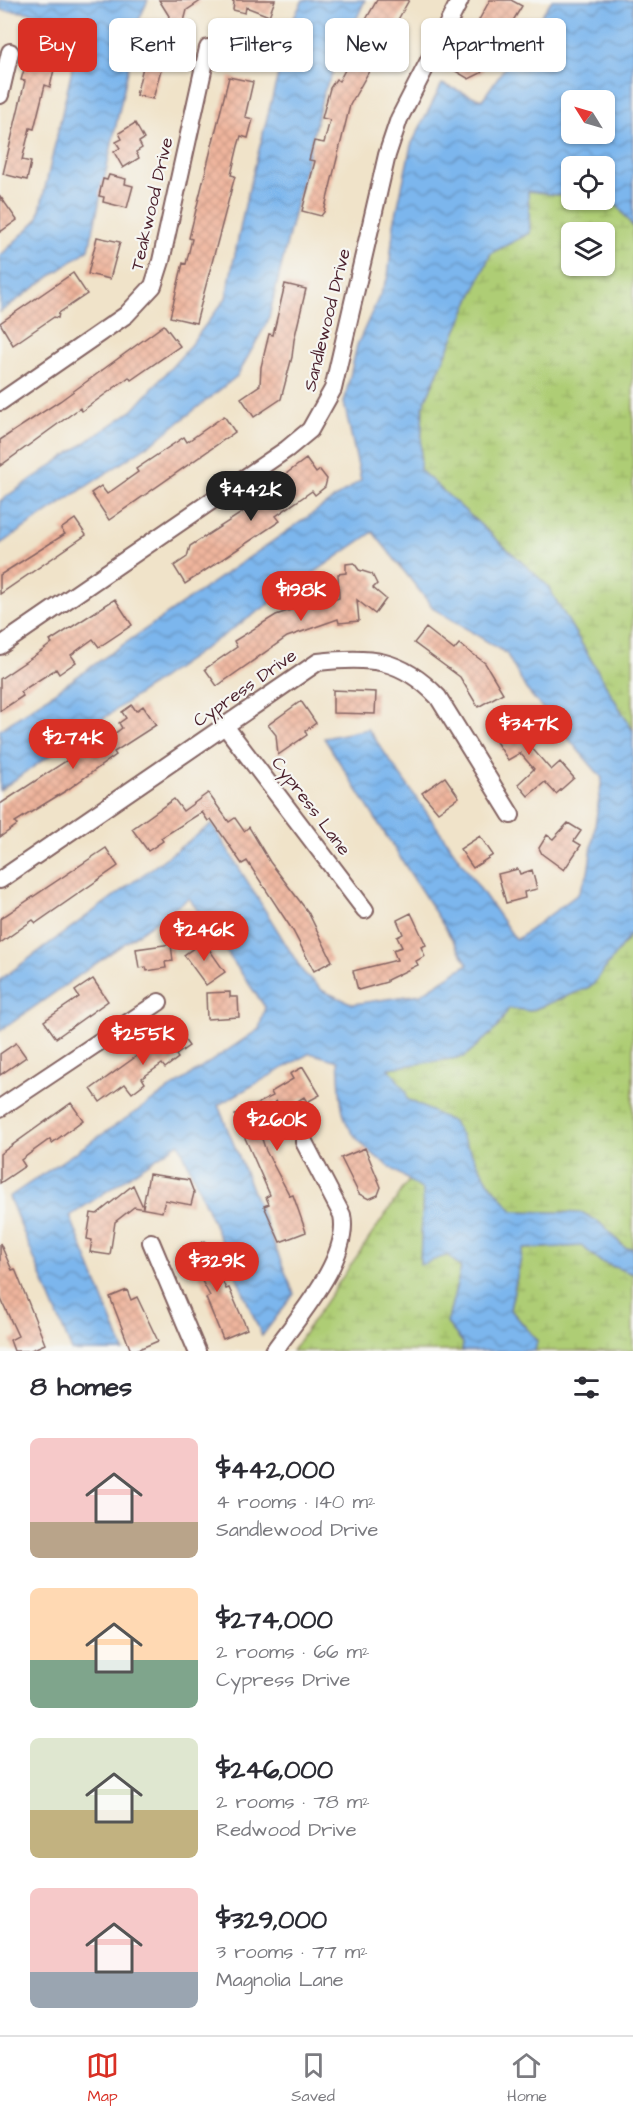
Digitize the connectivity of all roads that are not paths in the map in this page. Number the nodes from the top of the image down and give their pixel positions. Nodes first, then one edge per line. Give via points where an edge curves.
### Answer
1 (460, 0) edge
2 (208, 48) dead end
3 (10, 52) dead end
4 (0, 95) edge
5 (0, 402) edge
6 (0, 646) edge
7 (225, 726) junction
8 (511, 815) dead end
9 (0, 880) edge
10 (365, 910) dead end
11 (159, 1002) dead end
12 (0, 1108) edge
13 (304, 1142) dead end
14 (151, 1242) dead end
15 (197, 1351) edge
16 (274, 1351) edge

1 - 6 street, Sandlewood Drive via 399,119 387,155 333,389 310,430
2 - 5 street, Teakwood Drive via 153,286 126,315
3 - 4 street
7 - 8 street, Cypress Drive via 318,662 344,659 391,664 409,671 438,697
7 - 9 street, Cypress Drive
7 - 10 street, Cypress Lane
11 - 12 street
13 - 16 street via 345,1228 326,1275
14 - 15 street

